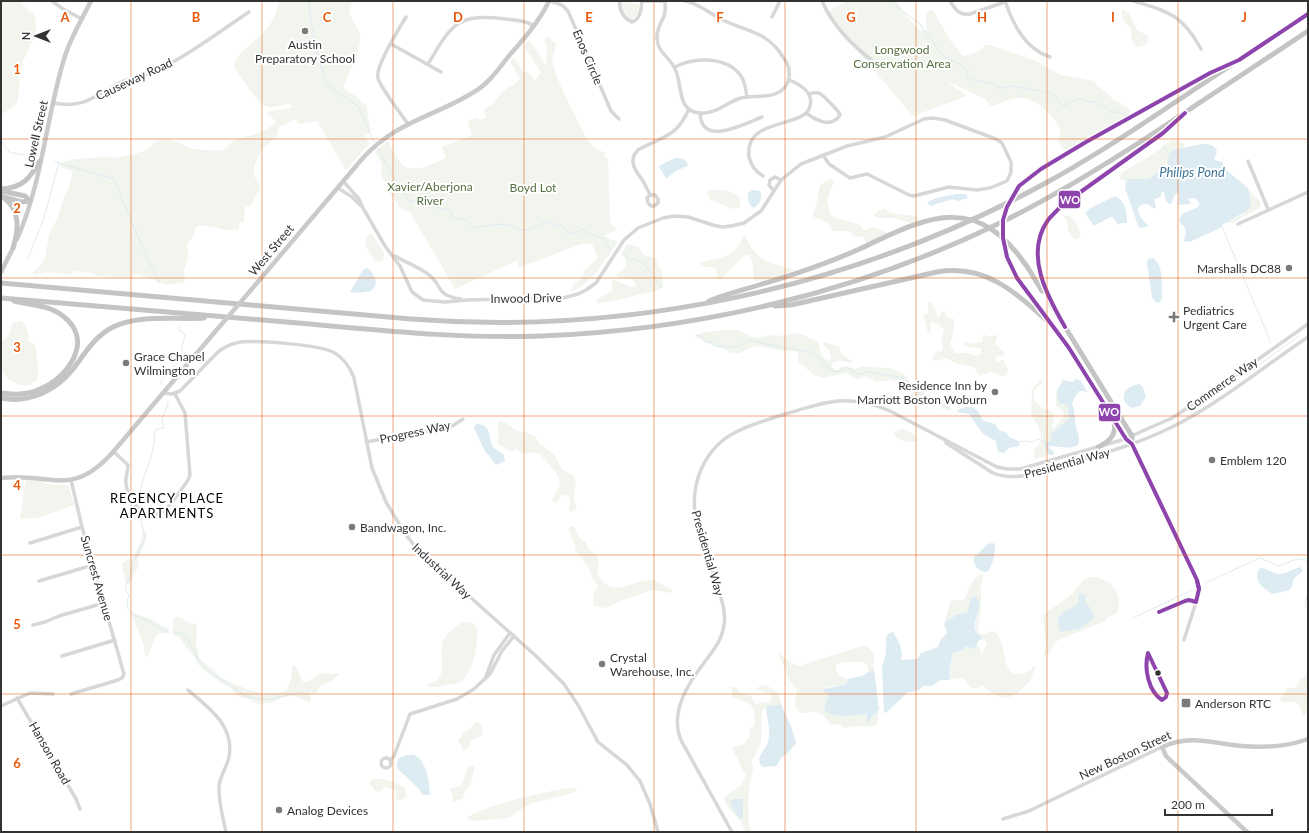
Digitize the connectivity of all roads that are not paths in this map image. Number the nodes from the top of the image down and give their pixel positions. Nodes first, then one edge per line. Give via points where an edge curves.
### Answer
1 (52, 1) edge
2 (91, 1) edge
3 (550, 1) edge
4 (620, 1) edge
5 (641, 1) edge
6 (666, 1) edge
7 (685, 1) edge
8 (780, 1) edge
9 (822, 1) edge
10 (950, 1) edge
11 (1005, 1) edge
12 (1133, 1) edge
13 (700, 3) edge
14 (249, 12) dead end
15 (1308, 14) edge
16 (406, 17) dead end
17 (772, 17) dead end
18 (82, 19) junction
19 (534, 26) junction
20 (1308, 31) edge
21 (391, 44) junction
22 (1201, 49) dead end
23 (1050, 57) dead end
24 (1239, 60) junction
25 (428, 64) junction
26 (675, 67) junction
27 (882, 68) dead end
28 (441, 72) dead end
29 (788, 80) junction
30 (809, 94) junction
31 (747, 97) junction
32 (54, 103) junction
33 (689, 109) junction
34 (700, 113) junction
35 (806, 113) junction
36 (1184, 113) junction
37 (762, 117) dead end
38 (619, 119) dead end
39 (408, 124) junction
40 (823, 155) junction
41 (40, 161) junction
42 (1248, 161) dead end
43 (763, 176) dead end
44 (781, 180) junction
45 (343, 181) junction
46 (338, 188) junction
47 (1, 190) edge
48 (774, 191) junction
49 (1308, 192) edge
50 (650, 195) dead end
51 (1, 196) edge
52 (30, 201) junction
53 (363, 208) junction
54 (1268, 209) junction
55 (1238, 224) dead end
56 (13, 248) junction
57 (392, 254) junction
58 (2, 271) edge
59 (1, 283) edge
60 (1, 298) edge
61 (467, 300) junction
62 (698, 305) junction
63 (758, 307) junction
64 (1053, 307) junction
65 (219, 316) junction
66 (1308, 324) edge
67 (1054, 328) junction
68 (1308, 337) edge
69 (1219, 387) junction
70 (1, 393) edge
71 (163, 393) junction
72 (175, 394) junction
73 (1225, 394) junction
74 (1, 398) edge
75 (463, 419) dead end
76 (1113, 419) junction
77 (1129, 437) junction
78 (939, 438) junction
79 (366, 442) junction
80 (1132, 444) junction
81 (1098, 447) junction
82 (1091, 449) junction
83 (114, 452) junction
84 (1093, 456) junction
85 (1, 478) edge
86 (71, 480) junction
87 (82, 527) junction
88 (30, 543) dead end
89 (93, 565) junction
90 (39, 581) dead end
91 (104, 603) junction
92 (33, 625) dead end
93 (510, 633) junction
94 (514, 636) junction
95 (115, 640) junction
96 (1184, 640) dead end
97 (62, 656) dead end
98 (485, 679) junction
99 (188, 690) dead end
100 (53, 694) dead end
101 (71, 694) dead end
102 (17, 698) junction
103 (1, 706) edge
104 (1308, 741) edge
105 (1162, 747) junction
106 (390, 760) dead end
107 (80, 809) dead end
108 (1004, 819) dead end
109 (226, 832) edge
110 (658, 832) edge
111 (732, 832) edge
112 (1246, 832) edge

1 - 18 street
2 - 18 main road, Lowell Street
3 - 19 main road, West Street
3 - 38 street, Enos Circle via 562,5 568,11 611,111
4 - 5 street via 621,11 632,22 638,17
5 - 6 street
6 - 26 street via 657,32 657,42 662,53
7 - 13 street
8 - 17 street
9 - 27 street via 829,15 854,45
10 - 11 street via 957,11 970,14
11 - 23 street via 1021,35 1039,53
12 - 22 street via 1170,14 1189,29
13 - 29 street via 722,20 769,41 788,64
14 - 32 street, Causeway Road via 154,72 126,80 85,102 70,105
15 - 24 highway
16 - 21 street
18 - 32 main road, Lowell Street via 67,48
19 - 25 street via 524,21 489,17 468,19 450,30
19 - 39 main road, West Street via 480,88
20 - 36 highway
21 - 25 street
21 - 39 street via 378,68 378,78
24 - 62 highway via 1093,156 1020,197 962,224 897,251 830,274 768,291
24 - 67 highway, bridge via 1210,73 1079,146 1024,181 1013,195 1003,220 1003,242 1019,283
25 - 28 street
26 - 31 street via 698,60 712,60 725,64 740,75 745,84
26 - 33 street via 682,98
29 - 30 street via 798,84
29 - 31 street via 784,88 776,93
30 - 35 street via 810,105
30 - 35 street via 821,95 840,116 833,121 824,122
31 - 34 street via 716,110
32 - 41 main road, Lowell Street
33 - 34 street
33 - 50 street via 682,124 674,131 635,154 632,161 634,168
34 - 37 street via 703,125 717,132
35 - 43 street via 764,129 754,137 750,160
36 - 63 highway via 1072,185 974,235 865,278
36 - 64 highway via 1163,133 1061,206 1050,218 1040,236 1037,259 1041,280
39 - 45 main road, West Street via 376,145
40 - 40 street, Inwood Drive via 829,164 848,177 867,174 914,196 947,187 977,190 988,188 1007,181 1012,168 1000,141 936,118 922,120 885,137
40 - 44 street, Inwood Drive via 798,166
41 - 47 highway via 25,182 14,188
41 - 52 main road, Lowell Street
42 - 54 street
44 - 48 street, Inwood Drive
44 - 48 street, Inwood Drive via 775,177 770,180 769,185
45 - 46 main road, West Street
45 - 53 street, Inwood Drive via 357,196
46 - 53 street, Inwood Drive via 350,195
46 - 71 main road, West Street, bridge
47 - 52 highway via 22,195
48 - 61 street, Inwood Drive via 760,213 736,225 717,226 677,216 642,226 624,240 601,277 574,296
49 - 54 street
51 - 52 highway via 24,202
51 - 56 highway via 9,202 17,215 17,233
52 - 56 main road, Lowell Street
53 - 57 street, Inwood Drive
54 - 55 street
56 - 58 main road, Lowell Street
57 - 61 street, Inwood Drive via 427,273 446,295
57 - 61 street, Inwood Drive via 404,272 410,290 418,298 445,302
59 - 62 highway via 462,322 578,320
60 - 65 highway
60 - 70 highway via 57,312 71,324 78,342 73,360 55,381 27,393
62 - 64 highway, bridge via 722,295 823,265 922,222 960,218 980,223 1001,235 1016,250
63 - 65 highway via 643,328 585,334 526,336 422,334
63 - 67 highway via 791,305 942,271 963,271 981,275 1006,287 1025,300
64 - 77 highway
65 - 74 highway via 135,320 119,324 97,338 68,376 56,386 30,398
66 - 69 street, Commerce Way
67 - 76 highway
68 - 73 street, Commerce Way
69 - 73 street
69 - 77 street, Commerce Way via 1172,418
71 - 72 street
71 - 83 main road, West Street
72 - 79 street, Industrial Way via 216,354 235,343 257,342 322,348 339,356 352,373
72 - 83 street via 184,413 190,475 166,510 151,515 137,506 126,484 128,465
73 - 80 street, Commerce Way via 1180,423
75 - 79 street, Progress Way via 454,425
76 - 77 highway
76 - 81 highway via 1114,434
77 - 80 highway
77 - 81 street, Presidential Way
78 - 82 street, Presidential Way via 995,466 1008,469 1029,467
78 - 84 street, Presidential Way via 993,473 1009,477 1030,474
78 - 111 street, Presidential Way via 872,404 849,400 833,401 738,431 723,440 703,465 695,490 695,514 724,609 724,626 719,642 684,694 676,723 682,742
79 - 93 street, Industrial Way via 379,487 409,539
80 - 84 street, Presidential Way
80 - 96 street via 1198,583 1198,596
81 - 82 street, Presidential Way
82 - 84 street
83 - 86 main road, West Street via 92,472
85 - 86 main road, West Street via 20,476 53,481
86 - 87 street, Suncrest Avenue
87 - 88 street
87 - 89 street, Suncrest Avenue
89 - 90 street
89 - 91 street, Suncrest Avenue
91 - 92 street
91 - 95 street, Suncrest Avenue
93 - 94 street, Industrial Way
93 - 98 street via 494,655
94 - 98 street
94 - 110 street, Industrial Way via 563,682 598,742 640,780
95 - 97 street
95 - 101 street, Suncrest Avenue via 124,676
98 - 106 street via 474,690 461,697 410,714
99 - 109 street via 220,719 228,738 229,758 219,786
100 - 102 street via 32,692
102 - 103 street
102 - 107 street, Hanson Road
104 - 105 main road, New Boston Street via 1273,747 1251,747 1190,740
105 - 108 street, New Boston Street via 1029,811
105 - 112 main road via 1166,756

